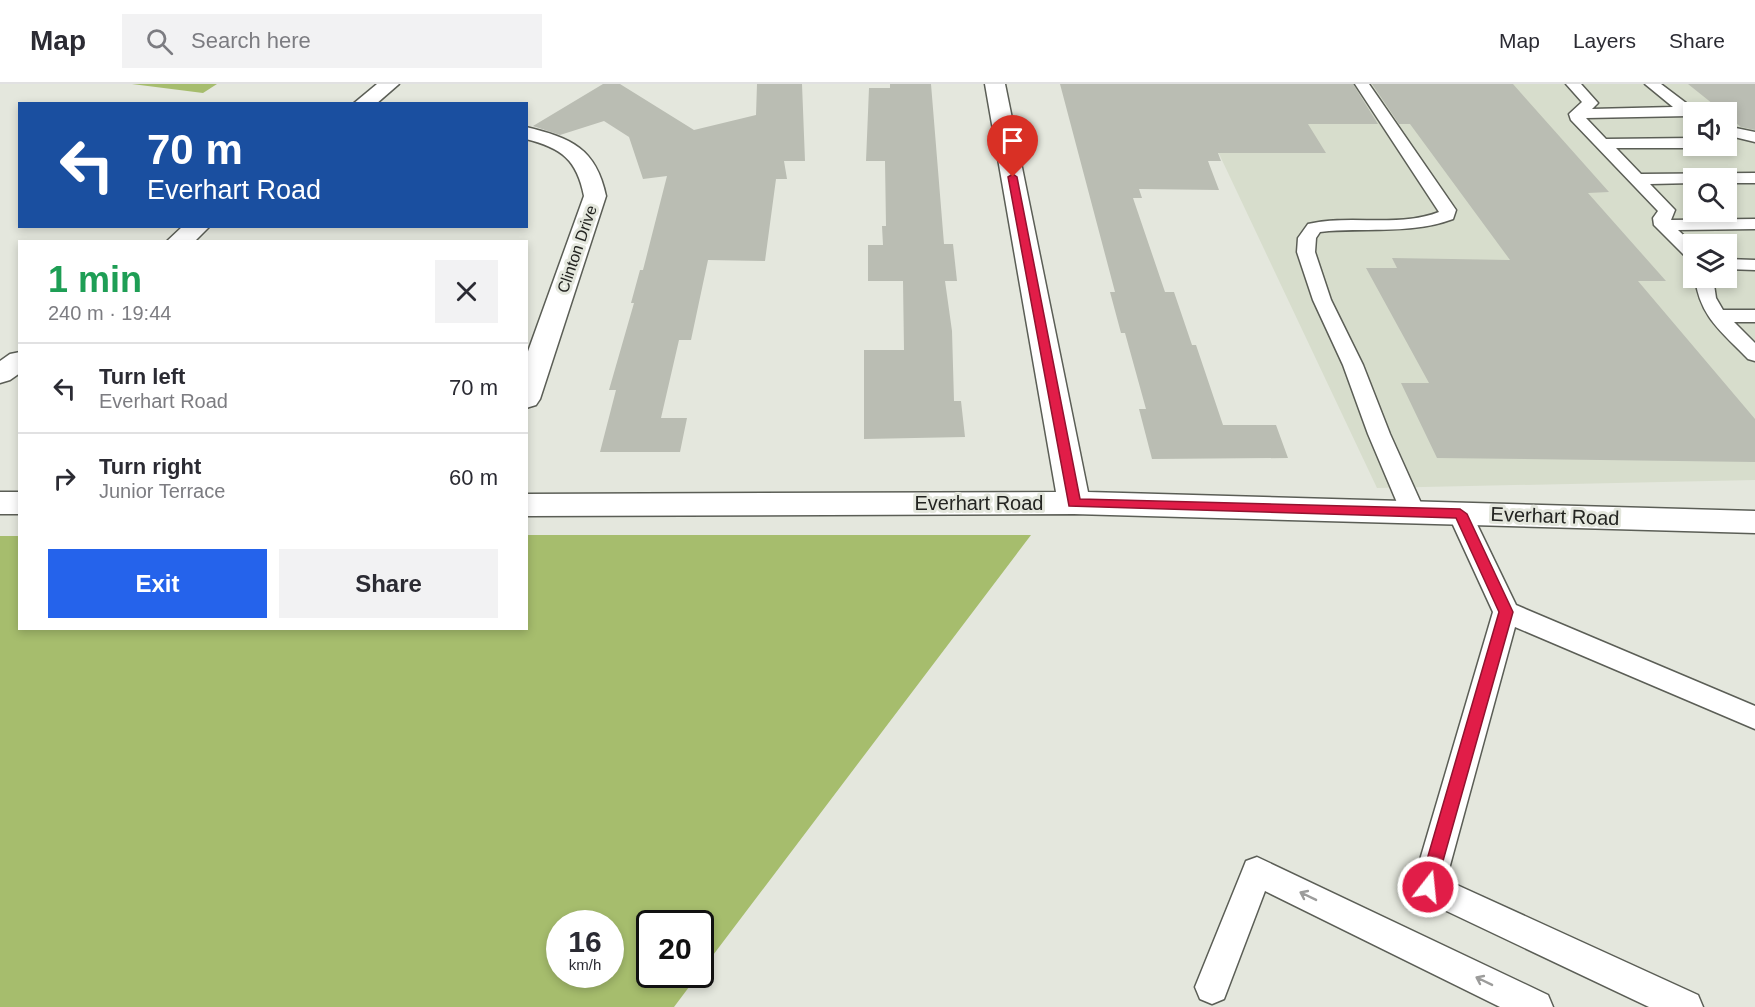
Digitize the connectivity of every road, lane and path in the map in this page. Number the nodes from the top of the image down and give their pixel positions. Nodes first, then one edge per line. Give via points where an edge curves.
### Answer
1 (389, 84) edge
2 (995, 84) edge
3 (1362, 84) edge
4 (1573, 84) edge
5 (1652, 84) edge
6 (366, 102) edge
7 (1683, 108) edge
8 (1683, 113) edge
9 (1576, 114) junction
10 (1737, 133) edge
11 (528, 134) edge
12 (1755, 137) edge
13 (1737, 142) edge
14 (1755, 142) edge
15 (1683, 143) edge
16 (1603, 144) junction
17 (1755, 178) edge
18 (1637, 179) junction
19 (1755, 224) edge
20 (1663, 225) junction
21 (196, 228) edge
22 (181, 240) edge
23 (1683, 244) edge
24 (1737, 264) edge
25 (1755, 265) edge
26 (1706, 288) edge
27 (1718, 316) junction
28 (1755, 316) edge
29 (1755, 355) edge
30 (18, 361) edge
31 (0, 374) edge
32 (528, 393) edge
33 (0, 503) edge
34 (18, 503) edge
35 (1074, 503) junction
36 (528, 505) edge
37 (1413, 512) junction
38 (1460, 514) junction
39 (1755, 522) edge
40 (1506, 612) junction
41 (1755, 718) edge
42 (1212, 987) dead end
43 (1536, 1007) edge
44 (1686, 1007) edge

1 - 6 street
2 - 35 street
3 - 37 lane via 1448,210 1447,215 1426,221 1314,228 1307,238 1306,252 1322,300
4 - 9 lane via 1591,103
5 - 7 lane
8 - 9 lane
9 - 16 lane
10 - 12 lane
11 - 32 street, Clinton Drive via 568,147 582,159 592,177 595,196
13 - 14 lane
15 - 16 lane
16 - 18 lane
17 - 18 lane
18 - 20 lane via 1667,210
19 - 20 lane
20 - 23 lane
21 - 22 street
24 - 25 lane
26 - 27 lane
27 - 28 lane
27 - 29 lane
30 - 31 street
33 - 34 street
35 - 36 street, Everhart Road
35 - 37 street, Everhart Road
37 - 38 street, Everhart Road
38 - 39 street, Everhart Road
38 - 40 lane
40 - 41 lane
40 - 44 lane via 1428,887
43 -> 42 lane via 1257,871

